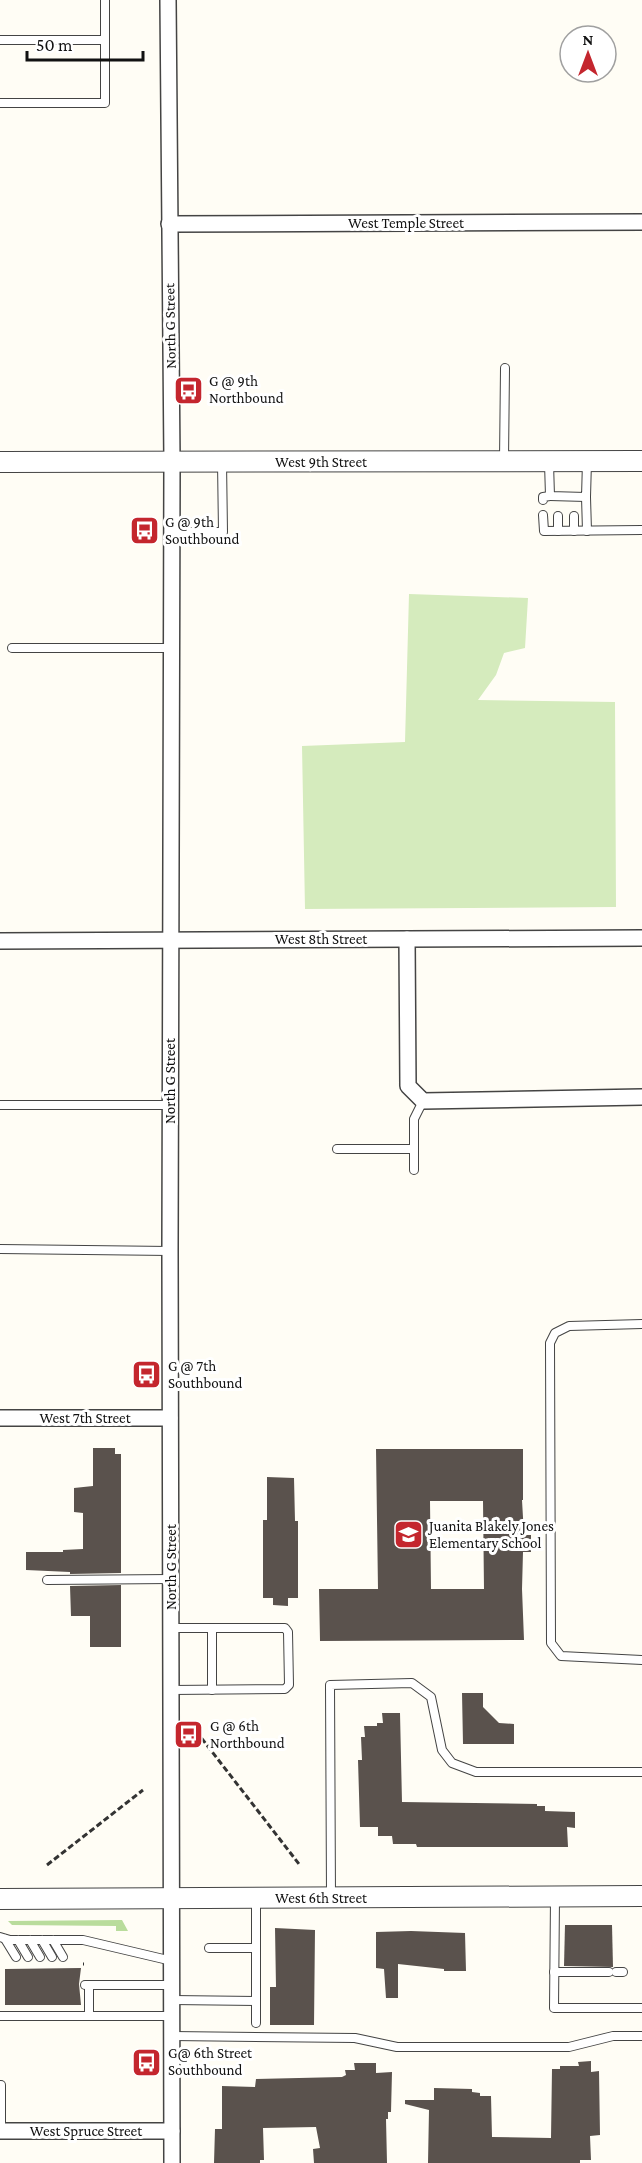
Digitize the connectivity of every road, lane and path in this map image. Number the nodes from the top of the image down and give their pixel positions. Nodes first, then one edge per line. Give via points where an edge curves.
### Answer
1 (105, 0) edge
2 (168, 0) edge
3 (0, 40) edge
4 (105, 40) junction
5 (0, 103) edge
6 (642, 222) edge
7 (169, 224) junction
8 (505, 368) dead end
9 (587, 461) junction
10 (642, 461) edge
11 (0, 462) edge
12 (172, 462) junction
13 (222, 462) junction
14 (504, 462) junction
15 (549, 462) junction
16 (586, 497) junction
17 (543, 515) dead end
18 (558, 516) dead end
19 (574, 516) dead end
20 (642, 530) edge
21 (558, 531) junction
22 (574, 531) junction
23 (587, 531) junction
24 (171, 532) junction
25 (12, 648) dead end
26 (171, 648) junction
27 (642, 938) edge
28 (407, 939) junction
29 (0, 940) edge
30 (171, 940) junction
31 (642, 1097) edge
32 (423, 1101) junction
33 (0, 1105) edge
34 (170, 1105) junction
35 (337, 1149) dead end
36 (414, 1149) junction
37 (414, 1170) dead end
38 (0, 1249) edge
39 (170, 1251) junction
40 (642, 1324) edge
41 (0, 1418) edge
42 (170, 1418) junction
43 (171, 1579) junction
44 (46, 1580) dead end
45 (171, 1628) junction
46 (212, 1628) junction
47 (642, 1660) edge
48 (171, 1690) junction
49 (212, 1690) junction
50 (196, 1731) dead end
51 (642, 1772) edge
52 (143, 1790) dead end
53 (299, 1864) dead end
54 (47, 1865) dead end
55 (642, 1896) edge
56 (555, 1897) junction
57 (171, 1898) junction
58 (256, 1898) junction
59 (331, 1898) junction
60 (0, 1899) edge
61 (2, 1938) edge
62 (18, 1940) junction
63 (30, 1940) junction
64 (42, 1940) junction
65 (53, 1940) junction
66 (209, 1948) dead end
67 (256, 1948) junction
68 (16, 1957) dead end
69 (28, 1957) dead end
70 (40, 1957) dead end
71 (52, 1957) dead end
72 (63, 1957) dead end
73 (172, 1961) junction
74 (554, 1972) junction
75 (616, 1972) dead end
76 (172, 1992) junction
77 (256, 2001) junction
78 (642, 2008) edge
79 (89, 2015) junction
80 (0, 2016) edge
81 (172, 2016) junction
82 (256, 2023) dead end
83 (172, 2036) junction
84 (642, 2036) edge
85 (1, 2085) edge
86 (1, 2131) edge
87 (172, 2131) junction
88 (172, 2163) edge

1 - 4 lane
2 - 7 street, North G Street
3 - 4 lane
4 - 5 lane via 105,103
6 - 7 street, West Temple Street
7 - 12 street, North G Street
8 - 14 lane
9 - 10 street, West 9th Street
9 - 15 street, West 9th Street
9 - 16 lane
11 - 12 street, West 9th Street
12 - 13 street, West 9th Street
12 - 24 street, North G Street
13 - 14 street, West 9th Street
13 - 24 lane via 223,532
14 - 15 street, West 9th Street
15 - 16 lane via 552,498
16 - 23 lane
17 - 21 lane via 544,531
18 - 21 lane
19 - 22 lane
20 - 23 lane
21 - 22 lane
22 - 23 lane
24 - 26 street, North G Street
25 - 26 lane
26 - 30 street, North G Street
27 - 28 street, West 8th Street
28 - 30 street, West 8th Street
28 - 32 street via 408,1086
29 - 30 street, West 8th Street
30 - 34 street, North G Street
31 - 32 street
32 - 36 lane via 414,1119
33 - 34 lane
34 - 39 street, North G Street
35 - 36 lane
36 - 37 lane
38 - 39 lane
39 - 42 street, North G Street
40 - 47 lane via 569,1326 555,1333 550,1343 551,1643 561,1656
41 - 42 street, West 7th Street
42 - 43 street, North G Street
43 - 44 lane
43 - 45 street, North G Street
45 - 46 lane
45 - 48 street, North G Street
46 - 49 lane
46 - 49 lane via 285,1628 289,1685 285,1689
48 - 49 lane
48 - 57 street, North G Street
50 - 53 path
51 - 59 lane via 476,1772 452,1762 442,1750 431,1697 412,1683 330,1685
52 - 54 path
55 - 56 street, West 6th Street
56 - 59 street, West 6th Street
56 - 74 lane
57 - 58 street, West 6th Street
57 - 60 street, West 6th Street
57 - 73 street, North G Street
58 - 59 street, West 6th Street
58 - 67 lane
61 - 62 lane
61 - 68 lane
62 - 63 lane
62 - 69 lane
63 - 64 lane
63 - 70 lane
64 - 65 lane
64 - 71 lane
65 - 72 lane
65 - 73 lane via 83,1940
66 - 67 lane
67 - 77 lane
73 - 76 street, North G Street
74 - 75 lane
74 - 78 lane via 554,2008
76 - 77 lane
76 - 79 lane via 87,1985
76 - 81 street, North G Street
77 - 82 lane
79 - 80 lane
79 - 81 lane
81 - 83 street, North G Street
83 - 84 lane via 355,2038 397,2047 569,2047 613,2036
83 - 87 street, North G Street
85 - 86 lane
86 - 87 street, West Spruce Street
87 - 88 street, North G Street

